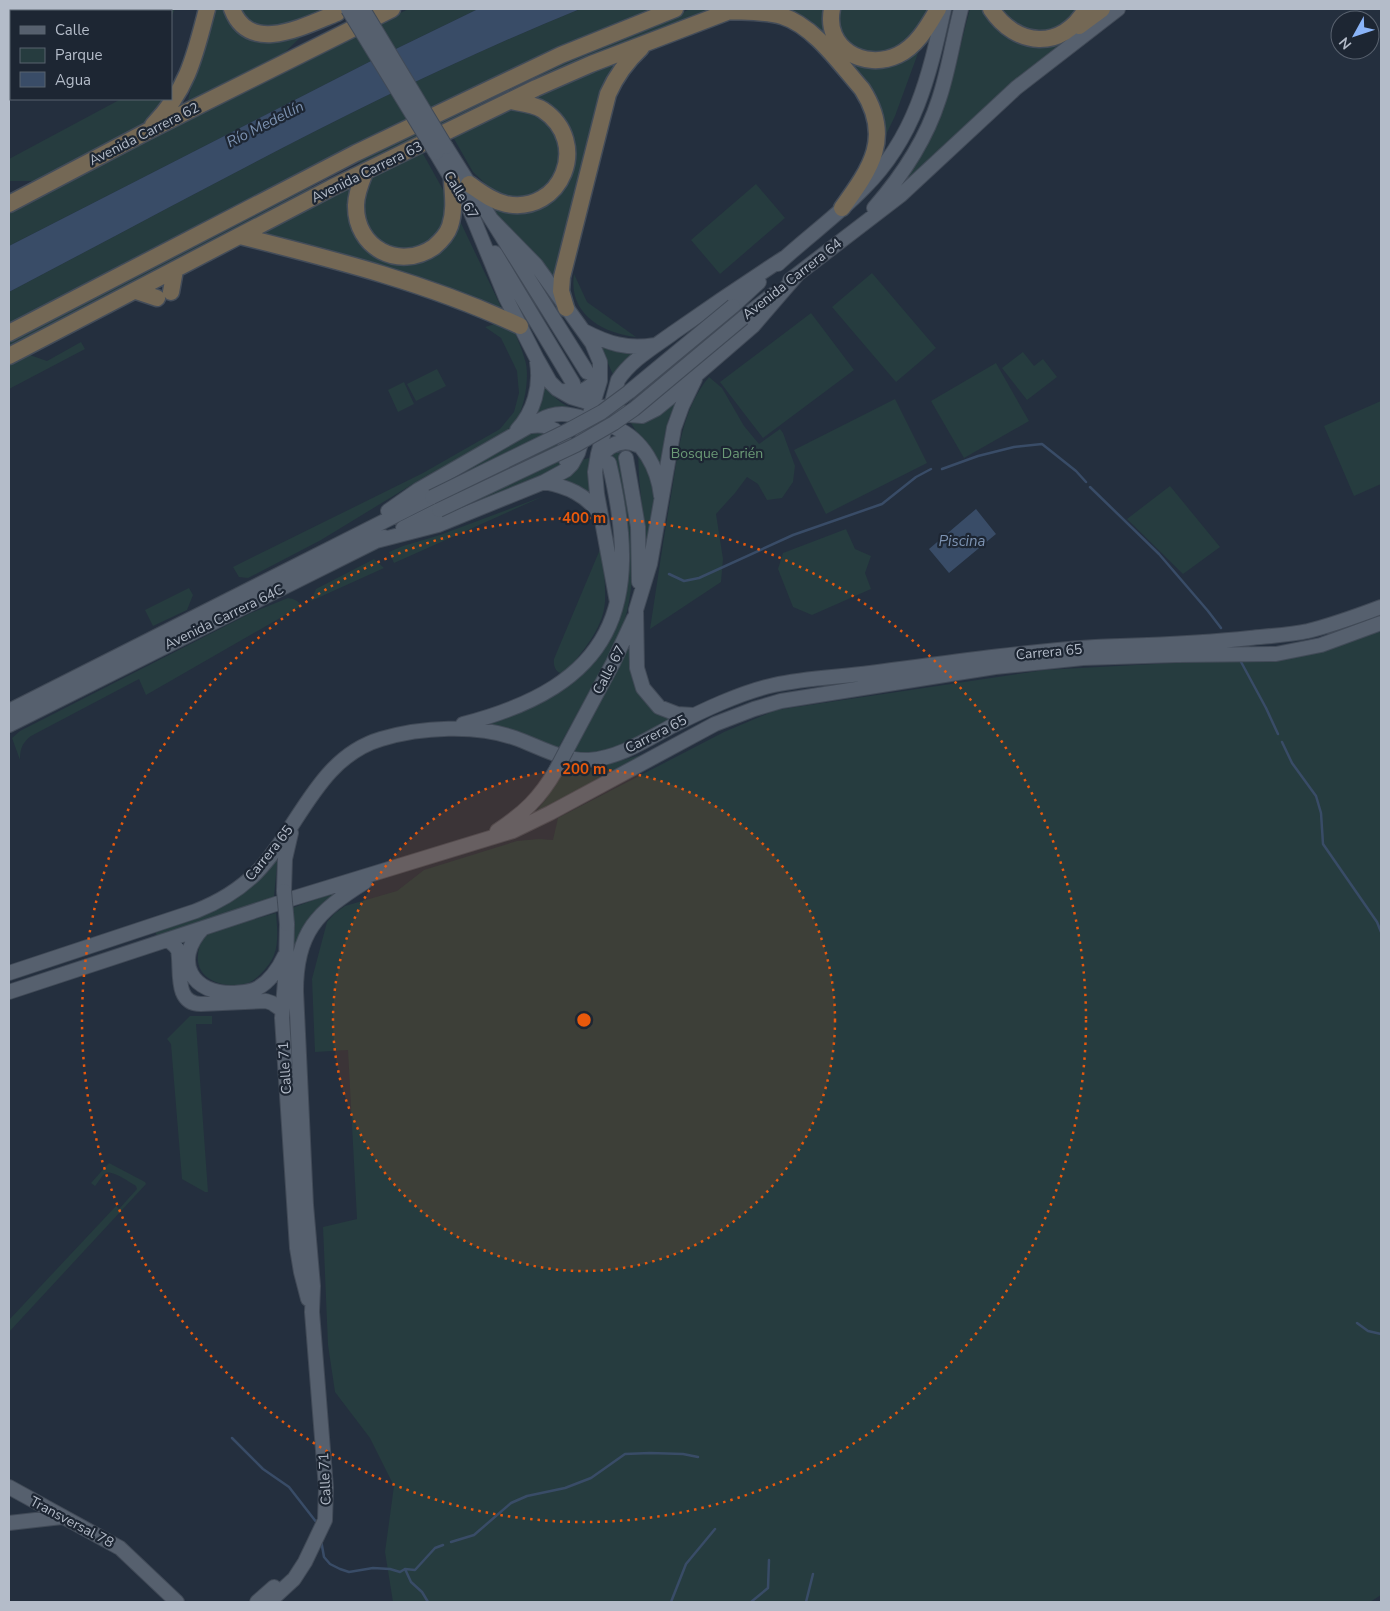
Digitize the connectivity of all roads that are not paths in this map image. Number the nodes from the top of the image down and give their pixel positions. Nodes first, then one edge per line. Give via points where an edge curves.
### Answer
1 (207, 9) edge
2 (232, 9) edge
3 (363, 9) edge
4 (392, 9) edge
5 (675, 9) edge
6 (832, 9) edge
7 (938, 9) edge
8 (944, 9) edge
9 (961, 9) edge
10 (991, 9) edge
11 (1086, 9) edge
12 (1102, 9) edge
13 (1118, 9) edge
14 (344, 10) edge
15 (731, 10) edge
16 (1060, 35) junction
17 (646, 43) junction
18 (280, 65) junction
19 (510, 101) junction
20 (146, 132) junction
21 (441, 150) junction
22 (356, 153) junction
23 (365, 172) junction
24 (452, 180) junction
25 (469, 184) junction
26 (331, 188) junction
27 (9, 204) edge
28 (468, 208) junction
29 (842, 208) junction
30 (492, 220) junction
31 (240, 236) junction
32 (841, 240) junction
33 (784, 258) junction
34 (175, 270) junction
35 (797, 275) junction
36 (136, 290) junction
37 (566, 308) junction
38 (520, 326) junction
39 (583, 331) junction
40 (9, 334) edge
41 (658, 344) junction
42 (642, 355) junction
43 (9, 356) edge
44 (537, 359) junction
45 (601, 367) junction
46 (587, 372) tunnel mouth
47 (697, 374) junction
48 (572, 382) dead end
49 (557, 389) junction
50 (672, 396) junction
51 (593, 404) junction
52 (610, 409) junction
53 (588, 420) junction
54 (606, 424) junction
55 (530, 426) junction
56 (508, 438) junction
57 (640, 446) junction
58 (626, 458) tunnel mouth
59 (602, 463) junction
60 (558, 476) junction
61 (544, 482) junction
62 (661, 496) junction
63 (432, 497) joint
64 (439, 510) joint
65 (602, 517) junction
66 (349, 538) junction
67 (376, 542) junction
68 (617, 602) junction
69 (1381, 607) edge
70 (636, 610) junction
71 (1381, 623) edge
72 (9, 711) edge
73 (693, 715) junction
74 (9, 725) edge
75 (439, 729) junction
76 (294, 823) junction
77 (479, 841) junction
78 (380, 872) junction
79 (204, 927) junction
80 (168, 940) junction
81 (287, 952) junction
82 (179, 970) junction
83 (9, 972) edge
84 (196, 981) junction
85 (9, 992) edge
86 (184, 995) junction
87 (282, 1010) junction
88 (295, 1214) junction
89 (308, 1221) junction
90 (312, 1312) junction
91 (9, 1487) edge
92 (25, 1497) junction
93 (63, 1517) junction
94 (11, 1523) edge
95 (167, 1597) edge
96 (177, 1602) edge
97 (262, 1602) edge

1 - 20 highway via 185,82 166,111
2 - 14 highway via 249,29 272,35
3 - 21 main road, Calle 67, bridge
4 - 18 highway, Avenida Carrera 62
5 - 22 highway, Avenida Carrera 63 via 561,56
6 - 7 highway via 833,32 841,44 854,56 875,62 887,60 912,46
8 - 29 main road, Avenida Carrera 64 via 929,74 915,114 882,167
9 - 32 main road via 942,88 927,129 885,196
10 - 16 highway via 1004,25 1023,37 1046,39
11 - 16 highway via 1078,22
12 - 16 highway
13 - 32 main road, Avenida Carrera 64 via 1016,88 901,195
14 - 18 highway, Avenida Carrera 62
14 - 21 main road, Calle 67, bridge
15 - 17 highway, Avenida Carrera 63
15 - 29 highway via 766,13 799,24 814,36 867,97 877,129 874,154 867,171
17 - 19 highway, Avenida Carrera 63 via 562,76
17 - 37 highway via 625,64 608,94 562,277 561,291
18 - 20 highway, Avenida Carrera 62
19 - 23 highway, Avenida Carrera 63
19 - 25 highway via 542,109 557,125 568,148 565,170 545,197 521,205 504,204
20 - 27 highway, Avenida Carrera 62
21 - 24 main road, Calle 67
21 - 25 main road, Calle 67
22 - 26 highway
22 - 40 highway, Avenida Carrera 63
23 - 24 highway via 356,204 357,220 363,234 374,246 401,257 415,256 442,241 454,212
23 - 26 highway, Avenida Carrera 63
24 - 28 main road, Calle 67
25 - 30 main road, Calle 67
26 - 31 highway, Avenida Carrera 63
28 - 38 main road
28 - 48 main road, Calle 67
29 - 33 main road, Avenida Carrera 64
30 - 37 main road via 536,265
30 - 46 main road, Calle 67
31 - 34 highway, Avenida Carrera 63
31 - 38 highway via 412,283
32 - 35 main road, Avenida Carrera 64
33 - 41 main road
33 - 63 main road, Avenida Carrera 64, bridge via 733,306 602,412
34 - 36 highway, Avenida Carrera 63
34 - 36 highway via 164,295
35 - 47 main road via 753,326
35 - 64 main road, Avenida Carrera 64, bridge via 614,423 576,445
36 - 43 highway, Avenida Carrera 63
37 - 39 main road
38 - 44 main road
39 - 41 main road via 626,346
39 - 45 main road via 596,350
41 - 42 main road
42 - 50 main road via 631,374 634,391 650,401
42 - 52 main road via 618,380
44 - 49 main road
44 - 56 main road via 538,380 533,404 523,424
45 - 49 main road via 595,382 584,390 570,392
45 - 51 main road
47 - 50 main road
47 - 62 main road via 674,428
49 - 51 main road
50 - 52 main road via 642,416
51 - 52 main road
51 - 53 main road
52 - 54 main road
53 - 54 main road
53 - 55 main road via 558,413
53 - 60 main road via 575,459
54 - 57 main road via 622,431
54 - 59 main road
55 - 56 main road
55 - 60 main road via 550,427 562,439 567,454
56 - 66 main road via 418,490
57 - 59 main road via 616,443 602,454
57 - 62 main road via 655,468
58 - 70 main road, Calle 67 via 638,527 640,574
59 - 65 main road via 596,483
59 - 68 main road, Calle 67 via 619,513 622,534
60 - 61 main road
61 - 65 main road via 578,493
61 - 67 main road via 438,525
62 - 70 main road via 650,564
63 - 66 main road, Avenida Carrera 64C
64 - 67 main road, Avenida Carrera 64C
65 - 68 main road
66 - 72 main road, Avenida Carrera 64C
67 - 74 main road, Avenida Carrera 64C
68 - 75 main road, Calle 67 via 609,629 600,644 585,664 562,684 522,704 469,723
69 - 73 main road, Carrera 65 via 1340,622 1285,635 961,660 773,684
70 - 73 main road via 637,668 643,688 667,712
70 - 77 main road, Calle 67, bridge via 624,643 542,793 528,809
71 - 77 main road, Carrera 65 via 1321,645 1276,654 1073,659 995,667 780,700 715,724 550,814
73 - 75 main road, Carrera 65 via 628,750 586,760 558,756 490,731
75 - 76 main road, Carrera 65 via 387,738 352,752 316,788
76 - 81 main road, Calle 71, bridge via 284,859
76 - 83 main road, Carrera 65 via 256,874 222,900
77 - 78 main road, Carrera 65
78 - 79 main road, Carrera 65
78 - 89 main road, Calle 71 via 324,910 305,937 297,964
79 - 80 main road, Carrera 65
79 - 84 main road via 190,948 189,964
80 - 82 main road via 178,950
80 - 85 main road, Carrera 65
81 - 84 main road via 270,978 251,991 219,993
81 - 87 main road, Calle 71
82 - 84 main road via 187,972
82 - 86 main road
84 - 86 main road via 187,985
86 - 87 main road via 196,1004 266,1001
87 - 88 main road, Calle 71
88 - 89 main road
88 - 90 main road, Calle 71 via 298,1258
89 - 90 main road, Calle 71
90 - 97 main road, Calle 71 via 326,1510 323,1526 297,1575
91 - 92 main road, Transversal 78
92 - 93 main road, Transversal 78
92 - 94 main road via 23,1513
93 - 94 main road
93 - 95 main road, Transversal 78 via 120,1548
95 - 96 main road, Transversal 78

